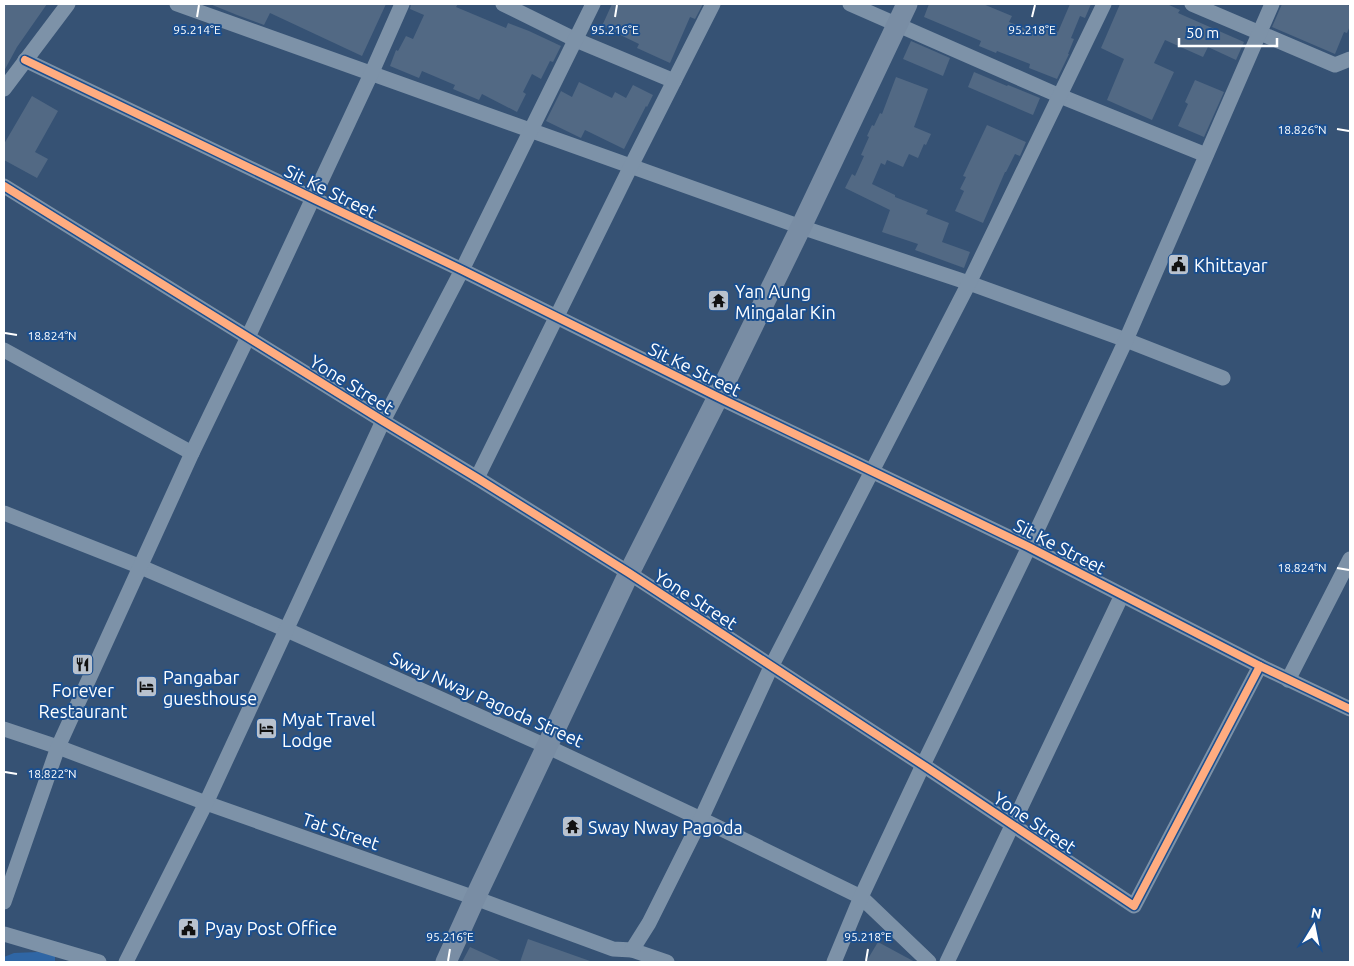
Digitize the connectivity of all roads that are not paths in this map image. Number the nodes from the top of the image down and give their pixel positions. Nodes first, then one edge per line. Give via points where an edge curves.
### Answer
1 (68, 4) edge
2 (177, 4) edge
3 (402, 4) edge
4 (503, 4) edge
5 (594, 4) edge
6 (713, 4) edge
7 (850, 4) edge
8 (907, 4) edge
9 (1104, 4) edge
10 (1192, 4) edge
11 (1272, 4) edge
12 (897, 25) junction
13 (1260, 34) junction
14 (576, 40) junction
15 (1350, 59) edge
16 (25, 60) junction
17 (372, 72) junction
18 (674, 81) junction
19 (4, 90) edge
20 (1060, 96) junction
21 (532, 130) junction
22 (1206, 155) junction
23 (631, 166) junction
24 (4, 186) edge
25 (312, 199) junction
26 (801, 227) junction
27 (462, 270) junction
28 (969, 284) junction
29 (556, 316) junction
30 (248, 337) junction
31 (1126, 340) junction
32 (4, 350) edge
33 (1223, 378) dead end
34 (718, 397) junction
35 (383, 421) junction
36 (192, 453) junction
37 (871, 471) junction
38 (476, 478) junction
39 (4, 513) edge
40 (1029, 547) junction
41 (1350, 559) edge
42 (141, 567) junction
43 (629, 574) junction
44 (1122, 595) junction
45 (287, 630) junction
46 (771, 666) junction
47 (1260, 666) junction
48 (1288, 680) junction
49 (1350, 709) edge
50 (4, 729) edge
51 (546, 746) junction
52 (58, 747) junction
53 (922, 765) junction
54 (206, 804) junction
55 (701, 819) junction
56 (1012, 825) junction
57 (861, 897) junction
58 (475, 898) junction
59 (4, 902) edge
60 (4, 934) edge
61 (632, 950) junction
62 (99, 962) edge
63 (126, 962) edge
64 (446, 962) edge
65 (667, 962) edge
66 (834, 962) edge
67 (929, 962) edge
68 (947, 962) edge

1 - 16 street
2 - 17 street
3 - 17 street
4 - 14 street
5 - 14 street
6 - 18 street
7 - 12 street
8 - 12 street
9 - 20 street
10 - 13 street
11 - 13 street
12 - 20 street
12 - 26 street
13 - 15 street via 1335,66
13 - 22 street
14 - 18 street
14 - 21 street
16 - 19 street
16 - 25 street, Sit Ke Street
17 - 21 street
17 - 25 street
18 - 23 street
20 - 22 street
20 - 28 street
21 - 23 street
21 - 27 street
22 - 31 street
23 - 26 street
23 - 29 street
24 - 30 street, Yone Street
25 - 27 street, Sit Ke Street
25 - 30 street
26 - 28 street
26 - 34 street
27 - 29 street, Sit Ke Street
27 - 35 street
28 - 31 street
28 - 37 street
29 - 34 street, Sit Ke Street
29 - 38 street
30 - 35 street, Yone Street
30 - 36 street
31 - 33 street
31 - 40 street
32 - 36 street
34 - 37 street, Sit Ke Street
34 - 43 street
35 - 38 street, Yone Street
35 - 45 street
36 - 42 street
37 - 40 street, Sit Ke Street
37 - 46 street
38 - 43 street, Yone Street
39 - 42 street, Sway Nway Pagoda Street
40 - 44 street, Sit Ke Street
40 - 53 street
41 - 48 street
42 - 45 street, Sway Nway Pagoda Street
42 - 52 street
43 - 46 street, Yone Street
43 - 51 street
44 - 47 street, Sit Ke Street
44 - 56 street
45 - 51 street, Sway Nway Pagoda Street
45 - 54 street
46 - 53 street, Yone Street
46 - 55 street
47 - 48 street, Sit Ke Street
47 - 56 street, Yone Street via 1134,906
48 - 49 street, Sit Ke Street
50 - 52 street, Tat Street
51 - 55 street, Sway Nway Pagoda Street
51 - 58 street
52 - 54 street, Tat Street
52 - 59 street
53 - 56 street, Yone Street
53 - 57 street
54 - 58 street, Tat Street
54 - 63 street
55 - 57 street, Sway Nway Pagoda Street
55 - 61 street
56 - 68 street
57 - 66 street
57 - 67 street, Sway Nway Pagoda Street
58 - 61 street, Tat Street via 613,949
58 - 64 street
60 - 62 street
61 - 65 street, Tat Street

